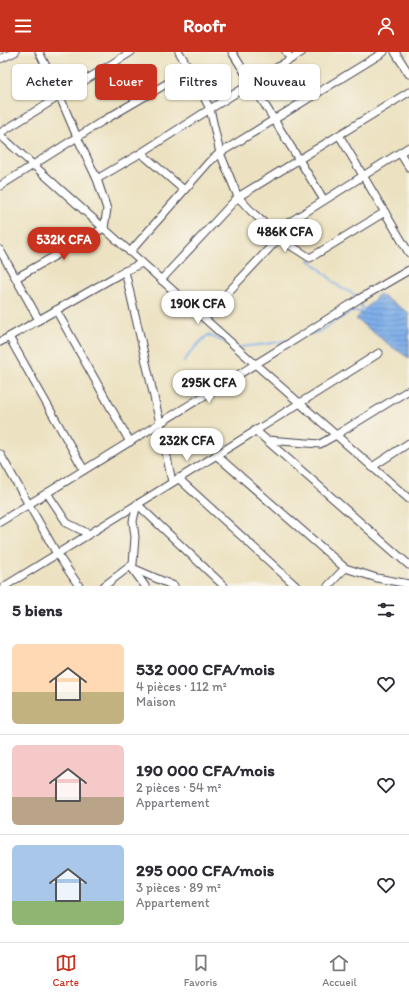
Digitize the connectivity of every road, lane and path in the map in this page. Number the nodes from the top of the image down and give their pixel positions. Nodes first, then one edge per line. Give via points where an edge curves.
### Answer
1 (15, 52) edge
2 (39, 52) edge
3 (131, 52) edge
4 (179, 52) edge
5 (232, 52) edge
6 (286, 52) edge
7 (302, 52) edge
8 (384, 52) edge
9 (395, 52) edge
10 (0, 59) edge
11 (291, 59) junction
12 (45, 64) edge
13 (186, 64) edge
14 (240, 64) edge
15 (283, 64) edge
16 (409, 74) edge
17 (87, 79) edge
18 (165, 85) edge
19 (239, 91) edge
20 (409, 92) edge
21 (54, 100) edge
22 (62, 100) edge
23 (206, 100) edge
24 (262, 100) edge
25 (210, 109) junction
26 (274, 120) junction
27 (0, 134) edge
28 (339, 135) junction
29 (77, 137) junction
30 (409, 147) edge
31 (141, 152) junction
32 (220, 153) junction
33 (400, 153) junction
34 (299, 160) junction
35 (33, 165) junction
36 (409, 167) edge
37 (363, 176) junction
38 (97, 179) junction
39 (0, 186) edge
40 (184, 190) junction
41 (238, 197) junction
42 (324, 200) junction
43 (385, 212) junction
44 (104, 228) junction
45 (274, 232) junction
46 (280, 238) junction
47 (0, 250) edge
48 (130, 252) junction
49 (409, 253) edge
50 (142, 263) junction
51 (409, 270) edge
52 (125, 272) junction
53 (16, 278) junction
54 (162, 280) junction
55 (56, 310) junction
56 (204, 318) junction
57 (39, 320) junction
58 (9, 337) junction
59 (0, 342) edge
60 (379, 353) dead end
61 (255, 364) junction
62 (409, 390) edge
63 (300, 404) junction
64 (160, 423) junction
65 (255, 430) junction
66 (336, 435) junction
67 (267, 440) junction
68 (130, 442) junction
69 (409, 443) edge
70 (0, 454) edge
71 (216, 455) junction
72 (372, 467) junction
73 (84, 470) junction
74 (175, 480) junction
75 (47, 493) junction
76 (408, 498) edge
77 (29, 504) junction
78 (137, 504) junction
79 (0, 522) edge
80 (89, 534) junction
81 (57, 554) junction
82 (409, 565) edge
83 (130, 567) junction
84 (345, 568) junction
85 (409, 584) edge
86 (5, 586) edge
87 (79, 586) edge
88 (104, 586) edge
89 (146, 586) edge
90 (174, 586) edge
91 (224, 586) edge
92 (296, 586) edge
93 (328, 586) edge

1 - 10 street
2 - 12 street
3 - 17 street
4 - 13 street
5 - 14 street
6 - 11 street
7 - 11 street
8 - 26 street
9 - 16 street
11 - 15 street
18 - 29 street
19 - 25 street
20 - 28 street
21 - 27 street
22 - 29 street
23 - 25 street
24 - 26 street
25 - 31 street
25 - 32 street
26 - 32 street
26 - 34 street
27 - 35 street
28 - 34 street
28 - 37 street
29 - 35 street
29 - 38 street
30 - 33 street
31 - 38 street
31 - 40 street
32 - 40 street via 208,162
32 - 41 street
33 - 36 street
33 - 37 street
34 - 41 street
34 - 42 street
35 - 39 street
35 - 44 street
37 - 42 street
37 - 43 street
38 - 44 street via 106,209
40 - 48 street
41 - 45 street
41 - 54 street
42 - 45 street
43 - 46 street via 310,258
43 - 49 street
44 - 48 street
44 - 53 street
45 - 46 street
46 - 56 street
47 - 53 street
48 - 50 street
50 - 52 street
50 - 54 street
51 - 61 street
52 - 55 street
52 - 64 street
53 - 57 street
54 - 56 street
55 - 57 street
55 - 68 street
56 - 61 street
57 - 58 street
58 - 59 street
58 - 73 street
60 - 63 street
61 - 63 street
61 - 64 street
62 - 66 street
63 - 65 street
63 - 66 street
64 - 68 street
64 - 74 street
65 - 67 street
65 - 71 street
66 - 67 street via 320,444
66 - 72 street
67 - 82 street
68 - 73 street
69 - 72 street
70 - 77 street
71 - 74 street
71 - 84 street
72 - 76 street
73 - 75 street
74 - 78 street
74 - 92 street
75 - 77 street
75 - 80 street via 67,523
77 - 79 street
77 - 81 street
78 - 80 street
78 - 83 street via 133,521 133,564
78 - 91 street
80 - 81 street
81 - 86 street
81 - 87 street
83 - 88 street
83 - 89 street
83 - 90 street
84 - 85 street
84 - 93 street

